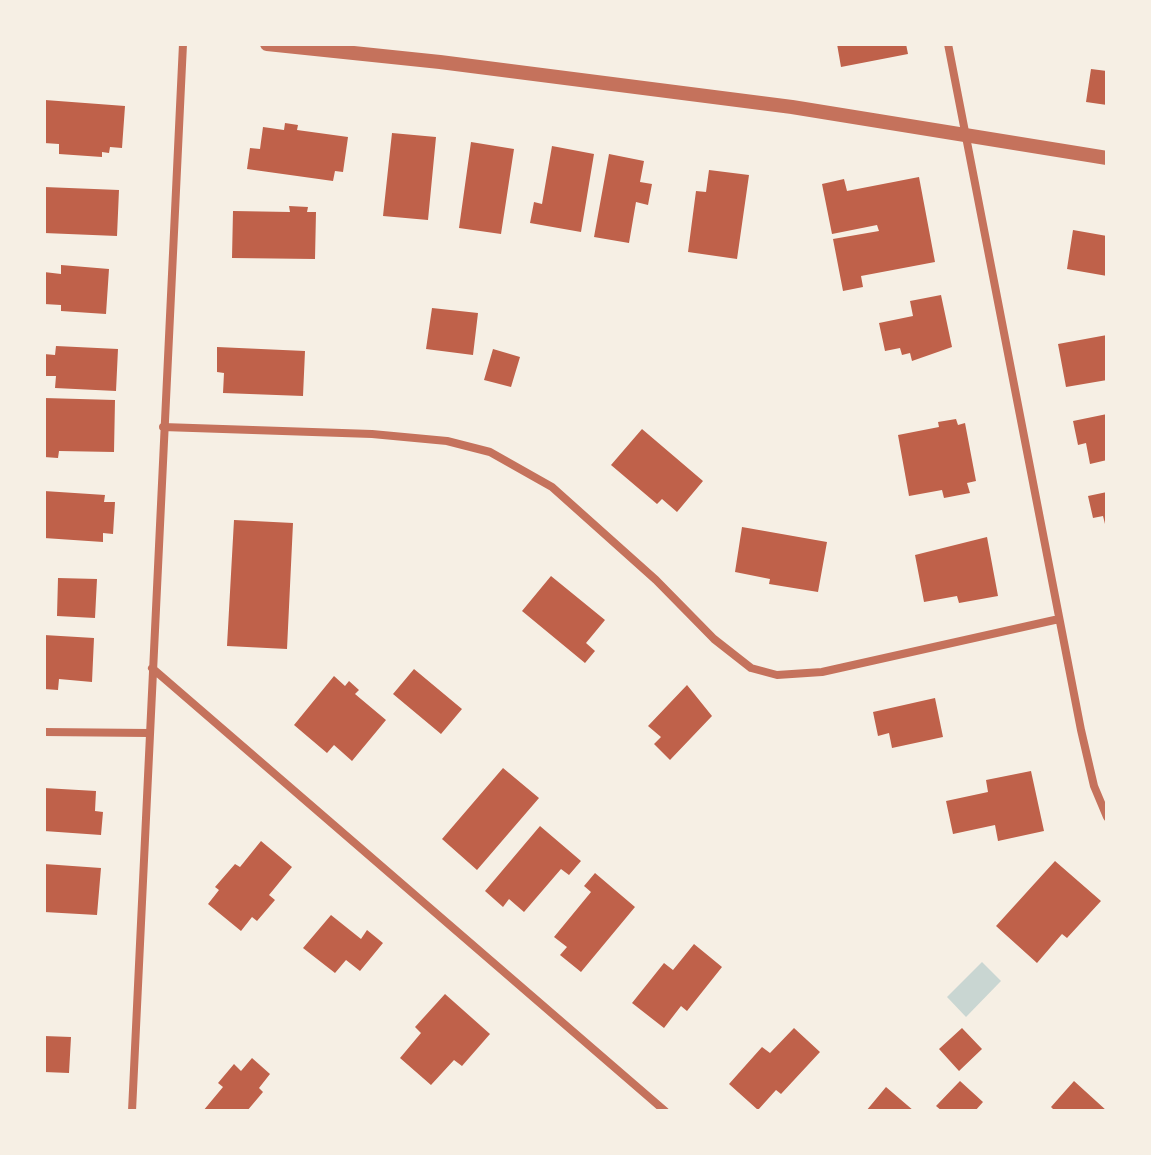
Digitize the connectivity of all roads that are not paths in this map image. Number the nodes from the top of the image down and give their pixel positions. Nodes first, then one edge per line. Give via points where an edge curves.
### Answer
1 (183, 44) edge
2 (267, 44) edge
3 (948, 44) edge
4 (965, 137) junction
5 (1107, 158) edge
6 (163, 427) junction
7 (1059, 619) junction
8 (152, 668) junction
9 (44, 732) edge
10 (149, 733) junction
11 (1107, 817) edge
12 (132, 1111) edge
13 (665, 1111) edge

1 - 6 street
2 - 4 street via 792,107
3 - 4 street
4 - 5 street
4 - 7 street
6 - 7 street via 372,434 447,441 490,452 552,487 751,668 777,675 822,672
6 - 8 street
7 - 11 street via 1084,744
8 - 10 street
8 - 13 street
9 - 10 street
10 - 12 street

